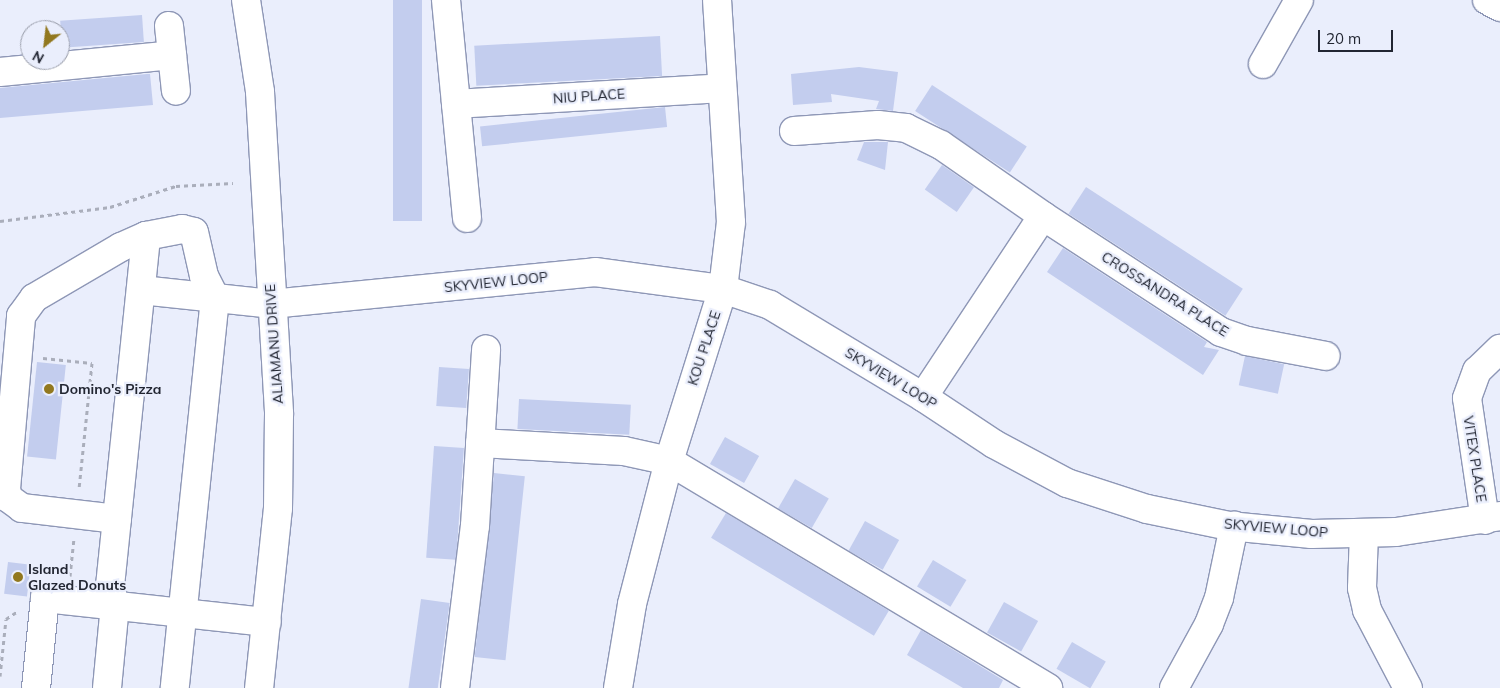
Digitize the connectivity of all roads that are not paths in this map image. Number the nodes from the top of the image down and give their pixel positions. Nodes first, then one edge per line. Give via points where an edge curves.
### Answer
1 (246, 0) edge
2 (446, 0) edge
3 (716, 0) edge
4 (1299, 0) edge
5 (1487, 0) edge
6 (1500, 7) edge
7 (169, 26) dead end
8 (172, 55) junction
9 (1263, 64) dead end
10 (0, 72) edge
11 (722, 88) junction
12 (176, 91) dead end
13 (456, 104) junction
14 (794, 131) dead end
15 (1043, 216) junction
16 (466, 218) dead end
17 (146, 236) junction
18 (723, 289) junction
19 (141, 290) junction
20 (215, 298) junction
21 (271, 304) junction
22 (1500, 349) edge
23 (486, 350) dead end
24 (1326, 356) dead end
25 (924, 397) junction
26 (480, 443) junction
27 (669, 461) junction
28 (1492, 518) edge
29 (117, 519) junction
30 (1234, 526) junction
31 (1364, 533) junction
32 (115, 606) junction
33 (183, 613) junction
34 (268, 622) junction
35 (36, 688) edge
36 (107, 688) edge
37 (175, 688) edge
38 (259, 688) edge
39 (455, 688) edge
40 (618, 688) edge
41 (1048, 688) edge
42 (1174, 688) edge
43 (1408, 688) edge

1 - 21 street, ALIAMANU DRIVE via 260,92
2 - 13 street
3 - 11 street, KOU PLACE
4 - 9 street
5 - 6 street
7 - 8 street
8 - 10 street
8 - 12 street
11 - 13 street, NIU PLACE
11 - 18 street, KOU PLACE via 731,222
13 - 16 street
14 - 15 street, CROSSANDRA PLACE via 878,125 906,128 941,145
15 - 24 street, CROSSANDRA PLACE via 1221,332 1247,341
15 - 25 street
17 - 19 street
17 - 20 street via 167,230 194,232 204,276
17 - 29 street via 34,298 21,316 17,355 6,489 8,498 22,508
18 - 21 street, SKYVIEW LOOP via 595,272
18 - 25 street, SKYVIEW LOOP via 770,305
18 - 27 street, KOU PLACE
19 - 20 street, SKYVIEW LOOP
19 - 29 street
20 - 21 street, SKYVIEW LOOP
20 - 33 street
21 - 34 street, ALIAMANU DRIVE via 279,414 278,508
22 - 28 street, VITEX PLACE via 1477,371 1467,398 1467,412
23 - 26 street
25 - 30 street, SKYVIEW LOOP via 994,444 1067,483 1147,509
26 - 27 street via 624,451
26 - 39 street via 475,526
27 - 40 street, KOU PLACE via 632,604
27 - 41 street
28 - 31 street, SKYVIEW LOOP via 1396,532
29 - 32 street via 110,586
30 - 31 street, SKYVIEW LOOP via 1312,534
30 - 42 street via 1209,624
31 - 43 street via 1362,588 1367,610
32 - 33 street
32 - 35 street via 45,598
32 - 36 street
33 - 34 street
33 - 37 street
34 - 38 street, ALIAMANU DRIVE

